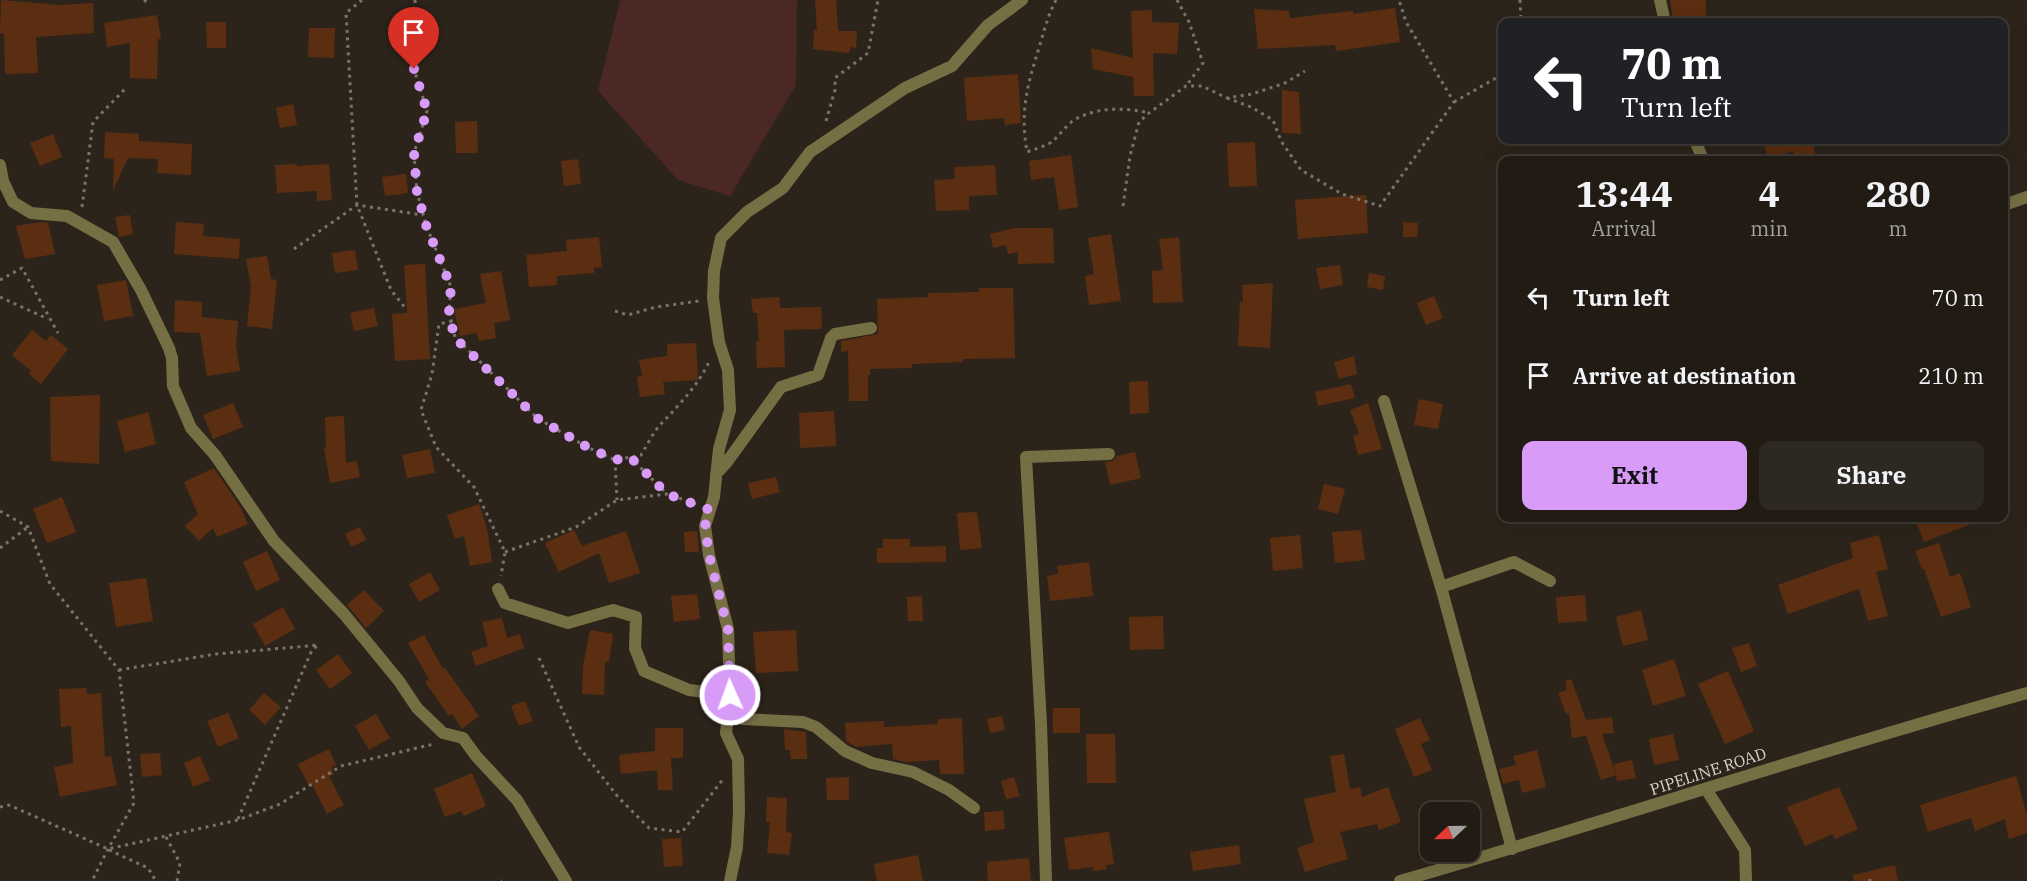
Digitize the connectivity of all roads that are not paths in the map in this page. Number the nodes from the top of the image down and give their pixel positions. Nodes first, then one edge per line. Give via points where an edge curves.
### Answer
1 (1022, 0) edge
2 (1660, 0) edge
3 (1664, 18) edge
4 (0, 165) edge
5 (1, 181) edge
6 (2027, 197) edge
7 (2008, 204) edge
8 (871, 328) dead end
9 (1384, 401) dead end
10 (1109, 454) dead end
11 (716, 474) junction
12 (1550, 581) dead end
13 (1442, 587) junction
14 (498, 589) road end
15 (2027, 693) edge
16 (730, 695) junction
17 (728, 714) junction
18 (1706, 789) junction
19 (974, 808) dead end
20 (1512, 849) junction
21 (566, 881) edge
22 (730, 881) edge
23 (1046, 881) edge
24 (1400, 881) edge
25 (1746, 881) edge

1 - 11 street via 988,25 952,66 905,88 810,152 783,188 747,212 721,238 713,298 719,342 728,370 730,410
2 - 3 street
4 - 5 street
5 - 21 street via 13,202 31,213 67,216 113,242 169,348 173,386 191,428 216,455 274,541 344,614 417,708 443,733 463,738 517,800
6 - 7 street
8 - 11 street via 835,334 819,375 781,387
9 - 13 street
10 - 23 street via 1026,457
11 - 16 street via 705,526 728,629
12 - 13 street via 1514,562
13 - 20 street
14 - 16 street via 506,603 568,623 614,610 636,617 635,648 644,671 688,690
15 - 18 street, PIPELINE ROAD
16 - 17 street
17 - 19 street via 743,719 803,722 816,727 845,751 873,763 913,772
17 - 22 street via 726,733 738,759 739,812
18 - 20 street, PIPELINE ROAD
18 - 25 street via 1745,850
20 - 24 street, PIPELINE ROAD

